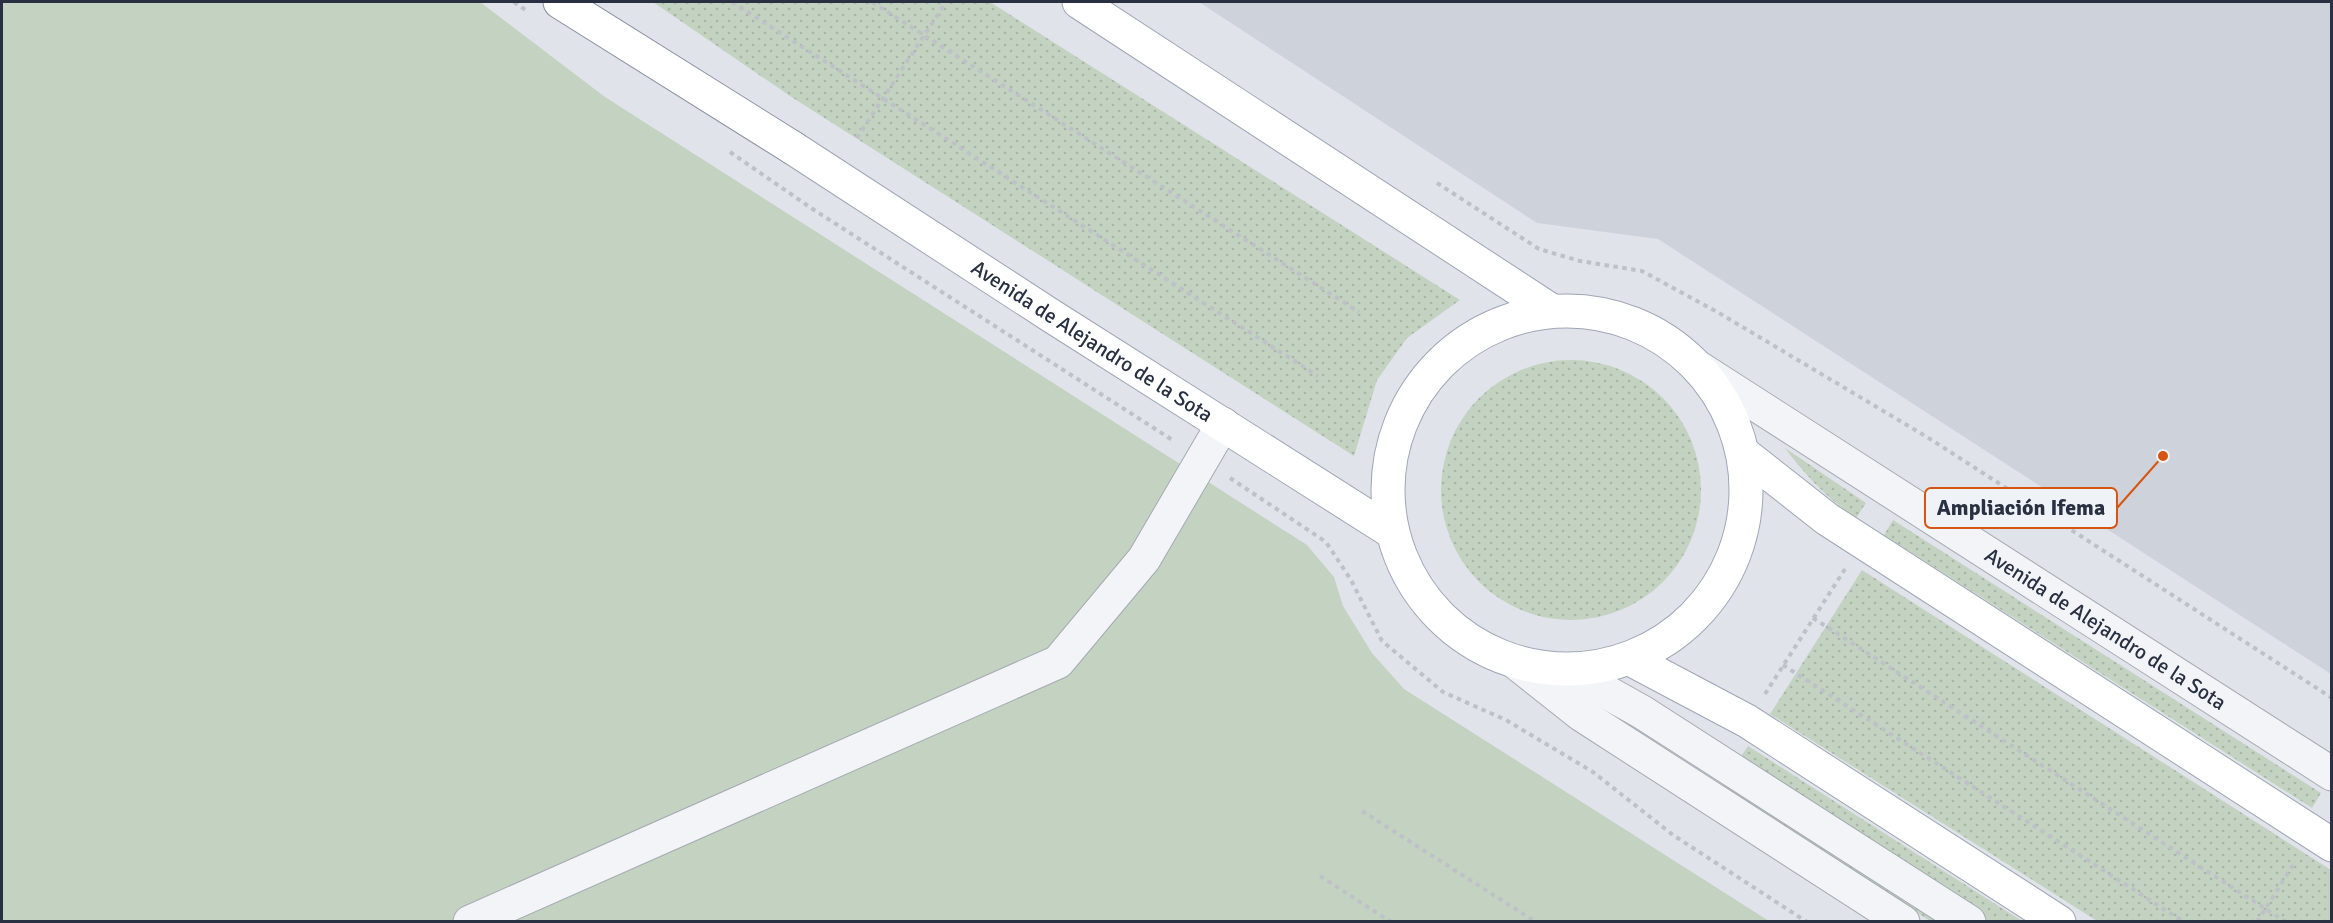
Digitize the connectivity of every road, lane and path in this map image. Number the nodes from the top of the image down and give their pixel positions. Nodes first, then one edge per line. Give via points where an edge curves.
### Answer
1 (514, 2) edge
2 (599, 2) edge
3 (732, 2) edge
4 (872, 2) edge
5 (946, 2) edge
6 (1079, 2) edge
7 (547, 8) edge
8 (925, 36) junction
9 (883, 98) junction
10 (857, 138) dead end
11 (724, 148) dead end
12 (794, 148) junction
13 (1437, 183) dead end
14 (1552, 311) junction
15 (1359, 312) dead end
16 (1699, 368) junction
17 (1318, 376) dead end
18 (1223, 424) junction
19 (1743, 453) junction
20 (1203, 460) junction
21 (1392, 532) junction
22 (1847, 565) dead end
23 (1813, 618) junction
24 (1630, 659) junction
25 (1515, 662) junction
26 (1783, 665) junction
27 (1568, 670) junction
28 (2331, 698) edge
29 (1762, 699) dead end
30 (2331, 774) edge
31 (1362, 811) dead end
32 (2331, 845) edge
33 (2299, 856) dead end
34 (1320, 876) dead end
35 (2265, 908) junction
36 (470, 921) edge
37 (1391, 921) edge
38 (1536, 921) edge
39 (1807, 921) edge
40 (1903, 921) edge
41 (1969, 921) edge
42 (2059, 921) edge
43 (2184, 921) edge
44 (2257, 921) edge
45 (2286, 921) edge

1 - 7 path
2 - 12 main road
3 - 9 path
4 - 8 path
5 - 8 path
6 - 14 main road
7 - 12 main road
8 - 9 path
8 - 15 path
9 - 10 path
9 - 17 path
11 - 20 path via 821,215
12 - 18 main road, Avenida de Alejandro de la Sota
13 - 28 path via 1539,249 1580,261 1642,271 1719,314 1927,437
14 - 16 main road via 1584,311 1636,325 1674,346
14 - 21 main road via 1486,330 1458,348 1426,381 1398,430 1390,464
16 - 19 main road via 1726,407
16 - 30 street, Avenida de Alejandro de la Sota
18 - 20 street
18 - 21 main road, Avenida de Alejandro de la Sota
19 - 24 main road via 1745,505 1740,537 1725,576 1692,618 1667,639
19 - 32 main road via 1827,519
20 - 36 street via 1144,558 1058,662
20 - 39 path via 1326,542 1351,580 1382,641 1443,692 1506,720 1593,772 1673,836
21 - 25 main road via 1417,589 1436,613 1486,651
22 - 23 path
23 - 26 path
23 - 35 path
24 - 27 main road
24 - 42 main road via 1747,721
25 - 27 main road
25 - 40 street via 1582,715
26 - 29 path
26 - 43 path
27 - 41 street via 1642,712
31 - 38 path
33 - 35 path
34 - 37 path
35 - 44 path
35 - 45 path

